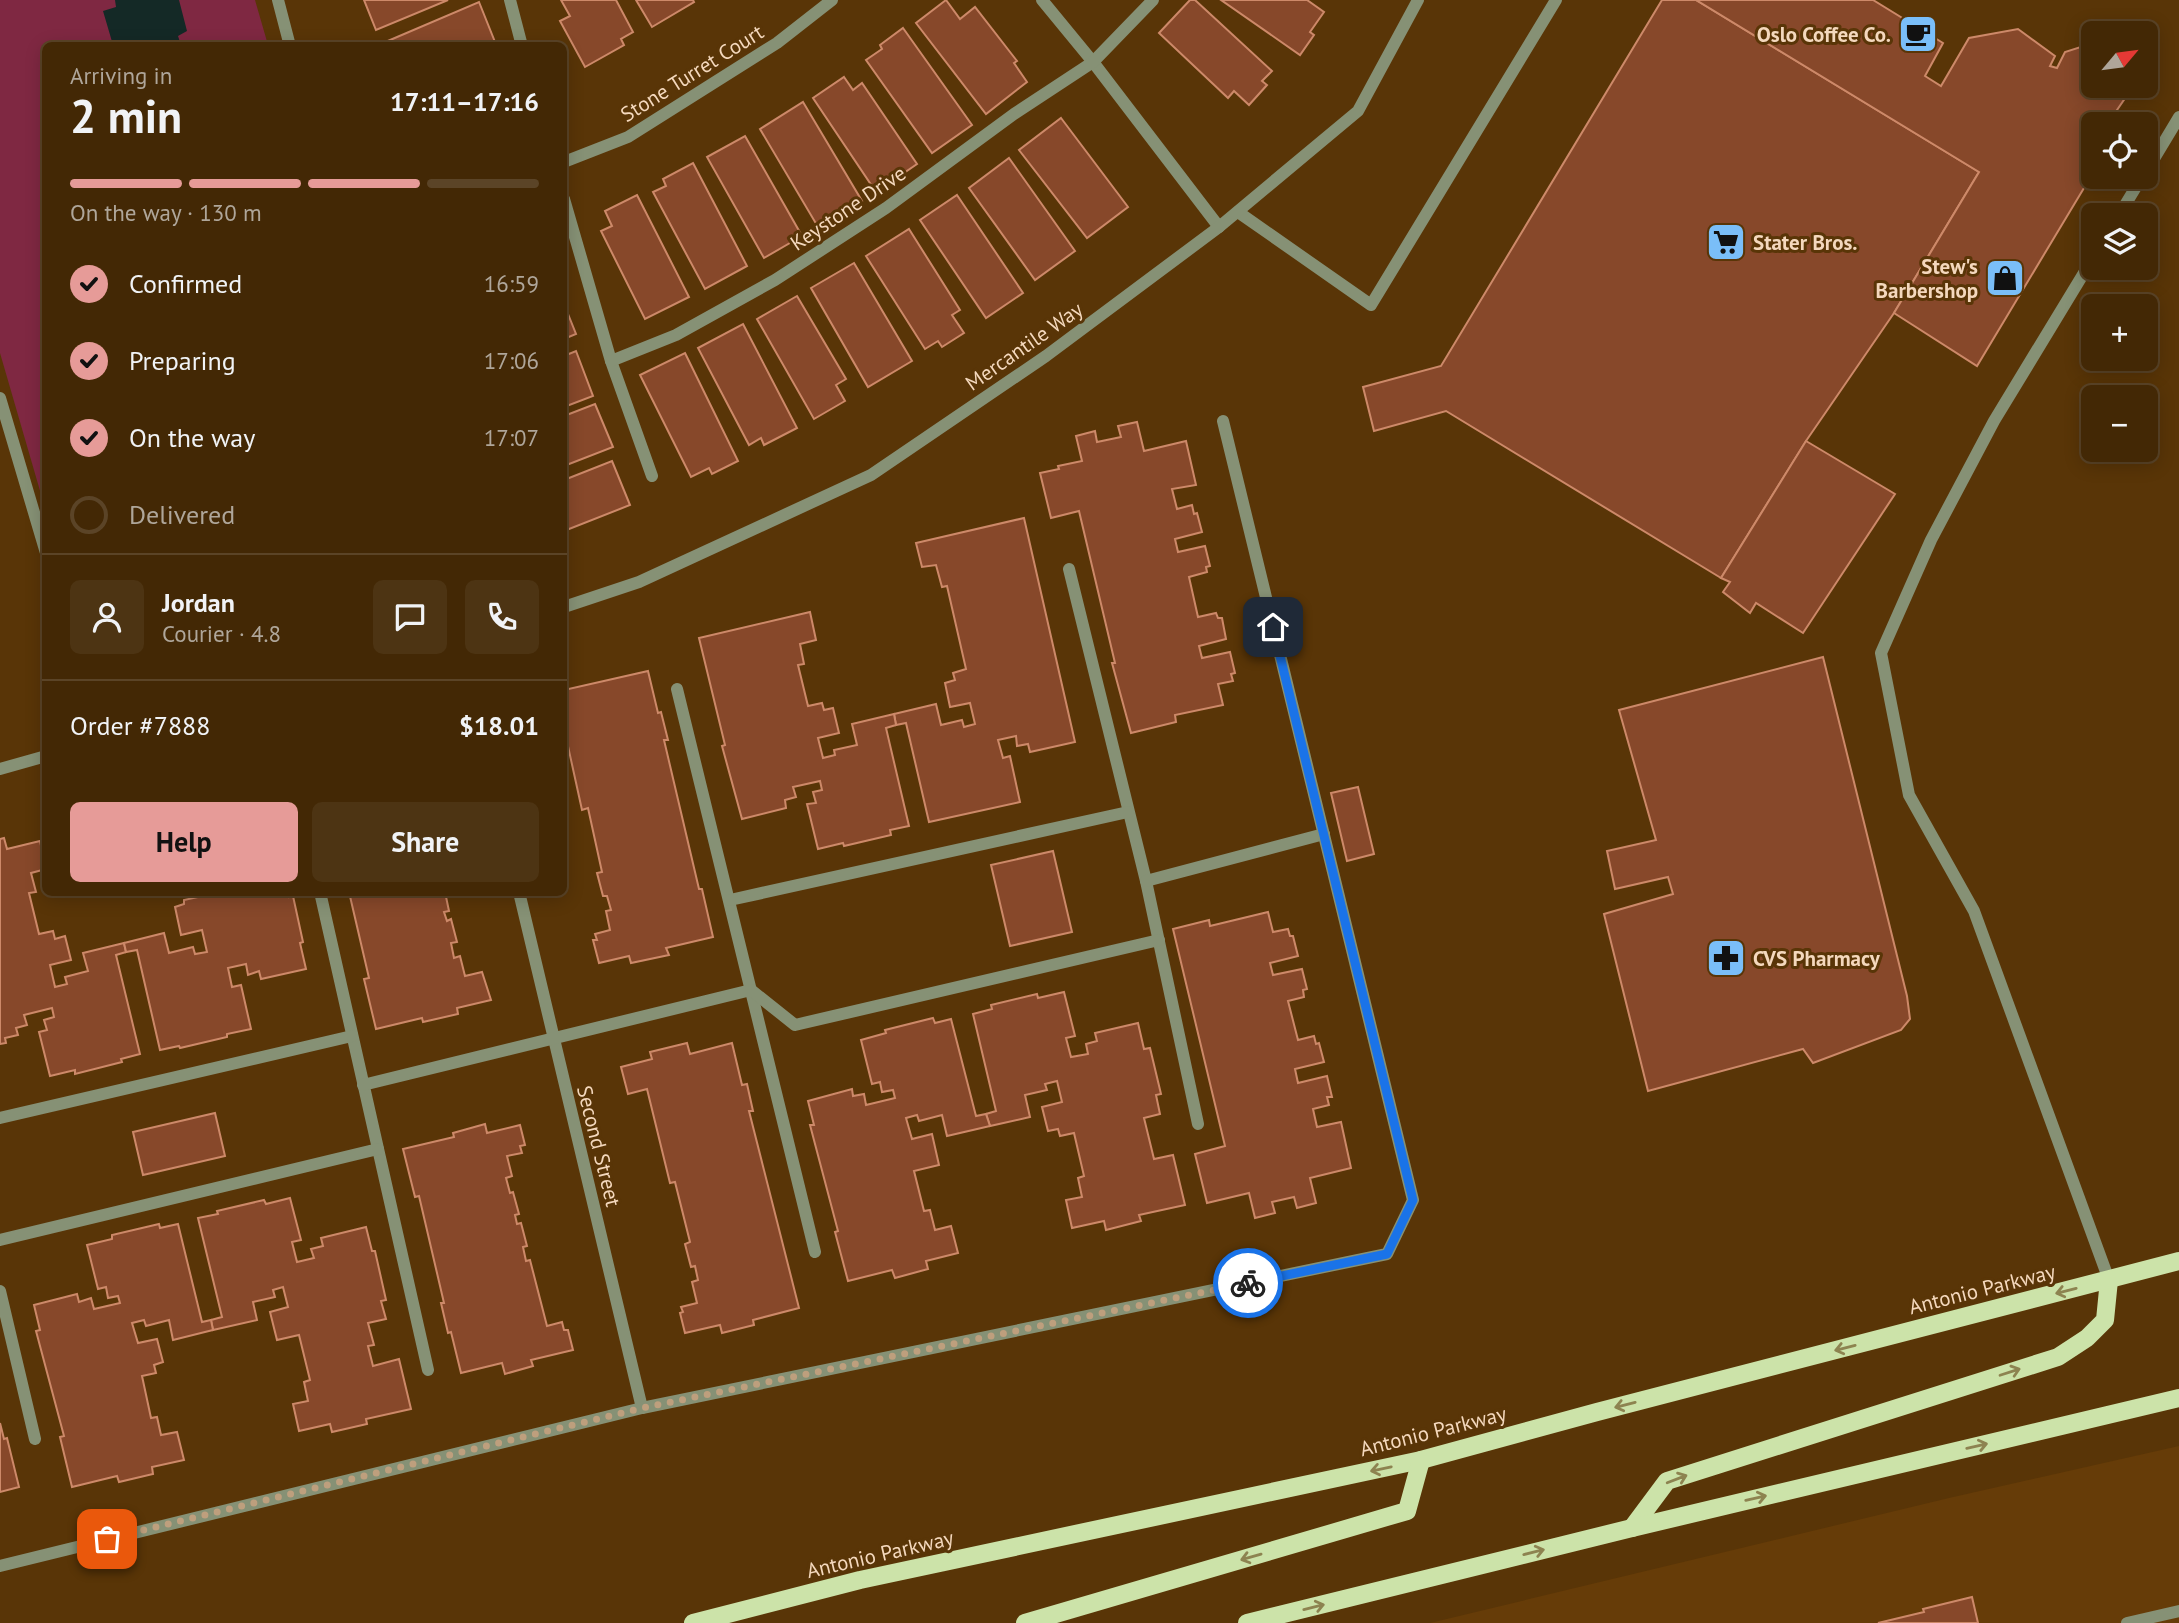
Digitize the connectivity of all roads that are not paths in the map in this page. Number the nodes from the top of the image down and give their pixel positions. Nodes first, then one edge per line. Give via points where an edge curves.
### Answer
1 (278, 0) edge
2 (510, 0) edge
3 (832, 0) edge
4 (1042, 0) edge
5 (1153, 0) edge
6 (1418, 0) edge
7 (1556, 0) edge
8 (289, 42) edge
9 (521, 42) edge
10 (1093, 62) junction
11 (2179, 117) edge
12 (2158, 152) edge
13 (567, 161) edge
14 (567, 209) edge
15 (1238, 212) junction
16 (1219, 227) junction
17 (2081, 278) edge
18 (611, 361) junction
19 (0, 398) edge
20 (1223, 421) dead end
21 (652, 476) dead end
22 (42, 540) edge
23 (1069, 569) dead end
24 (567, 606) edge
25 (677, 689) dead end
26 (42, 757) edge
27 (0, 769) edge
28 (1128, 812) junction
29 (1324, 834) junction
30 (1146, 881) junction
31 (321, 896) edge
32 (520, 896) edge
33 (730, 900) junction
34 (1159, 940) junction
35 (751, 990) junction
36 (352, 1036) junction
37 (553, 1040) junction
38 (363, 1085) junction
39 (0, 1118) edge
40 (1198, 1124) dead end
41 (378, 1149) junction
42 (0, 1240) edge
43 (815, 1252) dead end
44 (2179, 1261) edge
45 (2109, 1280) junction
46 (0, 1291) edge
47 (428, 1370) dead end
48 (2179, 1398) edge
49 (642, 1408) junction
50 (35, 1439) dead end
51 (1421, 1460) junction
52 (1632, 1528) junction
53 (0, 1566) edge
54 (2179, 1611) edge
55 (693, 1623) edge
56 (1026, 1623) edge
57 (1247, 1623) edge
58 (2127, 1623) edge

1 - 8 street
2 - 9 street
3 - 13 street, Stone Turret Court via 777,43 628,137
4 - 10 street
5 - 10 street, Keystone Drive
6 - 15 street, Mercantile Way via 1358,111
7 - 15 street via 1371,305
10 - 16 street
10 - 18 street, Keystone Drive via 775,280 676,335
11 - 12 street
14 - 18 street
15 - 16 street, Mercantile Way
16 - 24 street, Mercantile Way via 1046,356 871,475 639,582
17 - 45 street via 1994,421 1931,541 1881,653 1909,795 1974,911
18 - 21 street
19 - 22 street
20 - 29 street
23 - 28 street
25 - 33 street
26 - 27 street
28 - 30 street
28 - 33 street
29 - 30 street
29 - 49 street via 1413,1200 1387,1254
30 - 34 street
31 - 36 street
32 - 37 street, Second Street
33 - 35 street
34 - 35 street via 794,1025
34 - 40 street
35 - 37 street
35 - 43 street
36 - 38 street
36 - 39 street
37 - 38 street
37 - 49 street, Second Street
38 - 41 street
41 - 42 street
41 - 47 street
44 - 45 main road, Antonio Parkway
45 -> 51 main road, Antonio Parkway
52 -> 45 main road via 1667,1481 2058,1357 2105,1320
46 - 50 street
52 -> 48 main road
49 - 53 street
51 -> 55 main road, Antonio Parkway via 860,1580
51 -> 56 main road via 1407,1511
57 -> 52 main road
54 - 58 street

